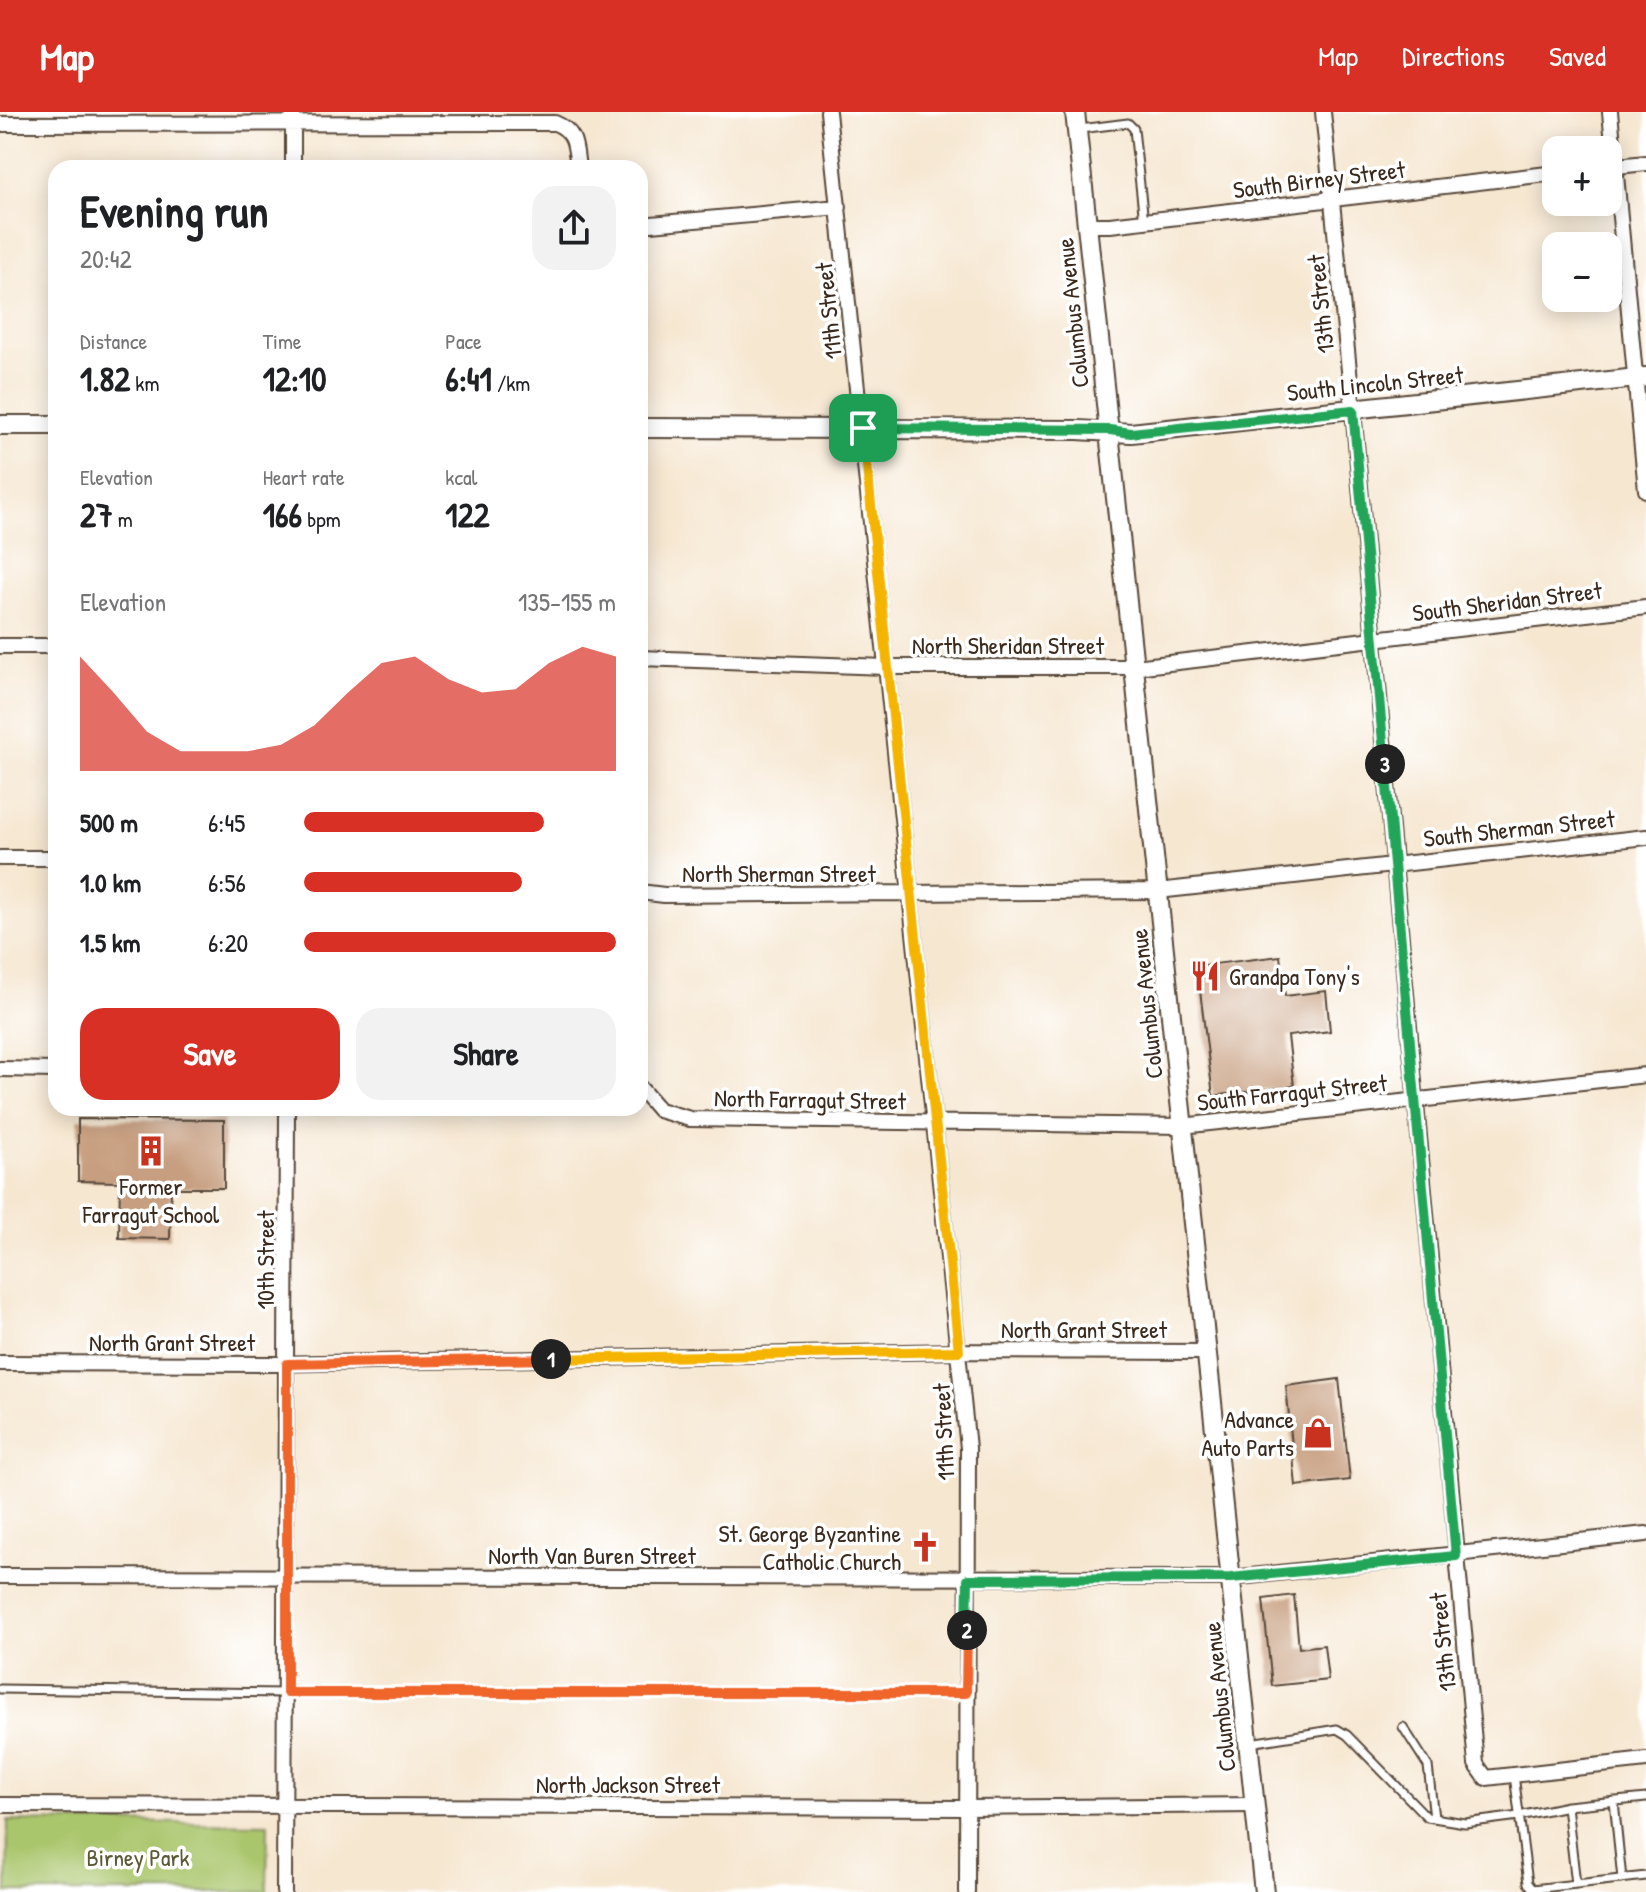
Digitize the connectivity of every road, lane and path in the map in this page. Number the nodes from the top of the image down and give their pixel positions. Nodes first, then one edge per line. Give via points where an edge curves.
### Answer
1 (828, 112) edge
2 (1323, 112) edge
3 (1610, 112) edge
4 (293, 119) edge
5 (1076, 120) edge
6 (0, 124) edge
7 (1611, 136) edge
8 (293, 160) edge
9 (577, 160) edge
10 (1646, 163) edge
11 (1622, 166) edge
12 (1542, 175) edge
13 (1332, 200) junction
14 (839, 207) junction
15 (1619, 216) edge
16 (1144, 222) junction
17 (648, 224) edge
18 (1087, 225) junction
19 (1641, 378) edge
20 (1353, 410) junction
21 (0, 425) edge
22 (48, 425) edge
23 (648, 428) edge
24 (863, 428) junction
25 (1110, 430) junction
26 (1646, 490) edge
27 (1646, 607) edge
28 (1374, 639) junction
29 (0, 646) edge
30 (48, 646) edge
31 (648, 658) edge
32 (886, 667) junction
33 (1135, 667) junction
34 (1646, 837) edge
35 (0, 858) edge
36 (48, 858) edge
37 (1394, 864) junction
38 (1158, 891) junction
39 (648, 893) edge
40 (911, 894) junction
41 (0, 1069) edge
42 (48, 1070) edge
43 (1646, 1075) edge
44 (648, 1097) edge
45 (1417, 1101) junction
46 (287, 1116) edge
47 (935, 1124) junction
48 (1182, 1126) junction
49 (959, 1351) junction
50 (1207, 1352) junction
51 (0, 1363) edge
52 (287, 1364) junction
53 (1646, 1534) edge
54 (1456, 1556) junction
55 (286, 1575) junction
56 (0, 1576) edge
57 (1231, 1578) junction
58 (968, 1579) junction
59 (0, 1689) edge
60 (287, 1693) junction
61 (966, 1693) junction
62 (1403, 1727) dead end
63 (1248, 1744) junction
64 (1646, 1760) edge
65 (1514, 1774) junction
66 (1646, 1798) edge
67 (1614, 1801) junction
68 (0, 1805) edge
69 (285, 1805) junction
70 (1255, 1805) junction
71 (1567, 1806) junction
72 (967, 1808) junction
73 (1519, 1816) junction
74 (1434, 1818) junction
75 (1646, 1876) edge
76 (1622, 1879) junction
77 (1576, 1884) junction
78 (284, 1892) edge
79 (967, 1892) edge
80 (1264, 1892) edge

1 - 14 street, 11th Street
2 - 13 street, 13th Street
3 - 7 street
4 - 6 street
4 - 8 street
4 - 9 street via 555,123 574,136
5 - 16 lane via 1128,123 1134,129
5 - 18 street, Columbus Avenue
10 - 11 street
12 - 13 street, South Birney Street
13 - 16 street, South Birney Street
13 - 20 street, 13th Street
14 - 17 street
14 - 24 street, 11th Street
15 - 19 street
16 - 18 street, South Birney Street
18 - 25 street, Columbus Avenue
19 - 20 street, South Lincoln Street
19 - 26 street
20 - 25 street, South Lincoln Street via 1131,433
20 - 28 street, 13th Street
21 - 22 street
23 - 24 street, South Lincoln Street
24 - 25 street, South Lincoln Street
24 - 32 street, 11th Street
25 - 33 street, Columbus Avenue
27 - 28 street, South Sheridan Street
28 - 33 street, South Sheridan Street
28 - 37 street, 13th Street
29 - 30 street
31 - 32 street, North Sheridan Street
32 - 33 street, North Sheridan Street
32 - 40 street, 11th Street
33 - 38 street, Columbus Avenue
34 - 37 street, South Sherman Street
35 - 36 street
37 - 38 street, South Sherman Street
37 - 45 street, 13th Street
38 - 40 street, North Sherman Street
38 - 48 street, Columbus Avenue
39 - 40 street, North Sherman Street
40 - 47 street, 11th Street
41 - 42 street
43 - 45 street, South Farragut Street
44 - 47 street, North Farragut Street via 659,1110 690,1119
45 - 48 street, South Farragut Street
45 - 54 street, 13th Street
46 - 52 street, 10th Street
47 - 48 street, North Farragut Street
47 - 49 street, 11th Street
48 - 50 street, Columbus Avenue
49 - 50 street, North Grant Street
49 - 52 street, North Grant Street
49 - 58 street, 11th Street via 968,1448
50 - 57 street, Columbus Avenue
51 - 52 street, North Grant Street
52 - 55 street, 10th Street
53 - 54 street, North Van Buren Street
54 - 57 street, North Van Buren Street
54 - 65 street, 13th Street via 1476,1764 1486,1778
55 - 56 street, North Van Buren Street
55 - 58 street, North Van Buren Street
55 - 60 street, 10th Street
57 - 58 street, North Van Buren Street
57 - 63 street, Columbus Avenue
58 - 61 street, 11th Street
59 - 60 lane
60 - 61 lane
60 - 69 street, 10th Street
61 - 72 street, 11th Street
62 - 74 lane via 1428,1766
63 - 70 street, Columbus Avenue
63 - 74 lane via 1337,1729
64 - 65 street
65 - 73 lane
66 - 67 lane
67 - 71 lane
67 - 76 lane
68 - 69 street, North Jackson Street
69 - 72 street, North Jackson Street
69 - 78 street, 10th Street
70 - 72 street, North Jackson Street
70 - 80 street, Columbus Avenue
71 - 73 lane
71 - 77 lane
72 - 79 street, 11th Street
73 - 74 lane via 1465,1823
73 - 77 lane via 1533,1889
75 - 76 lane
76 - 77 lane

